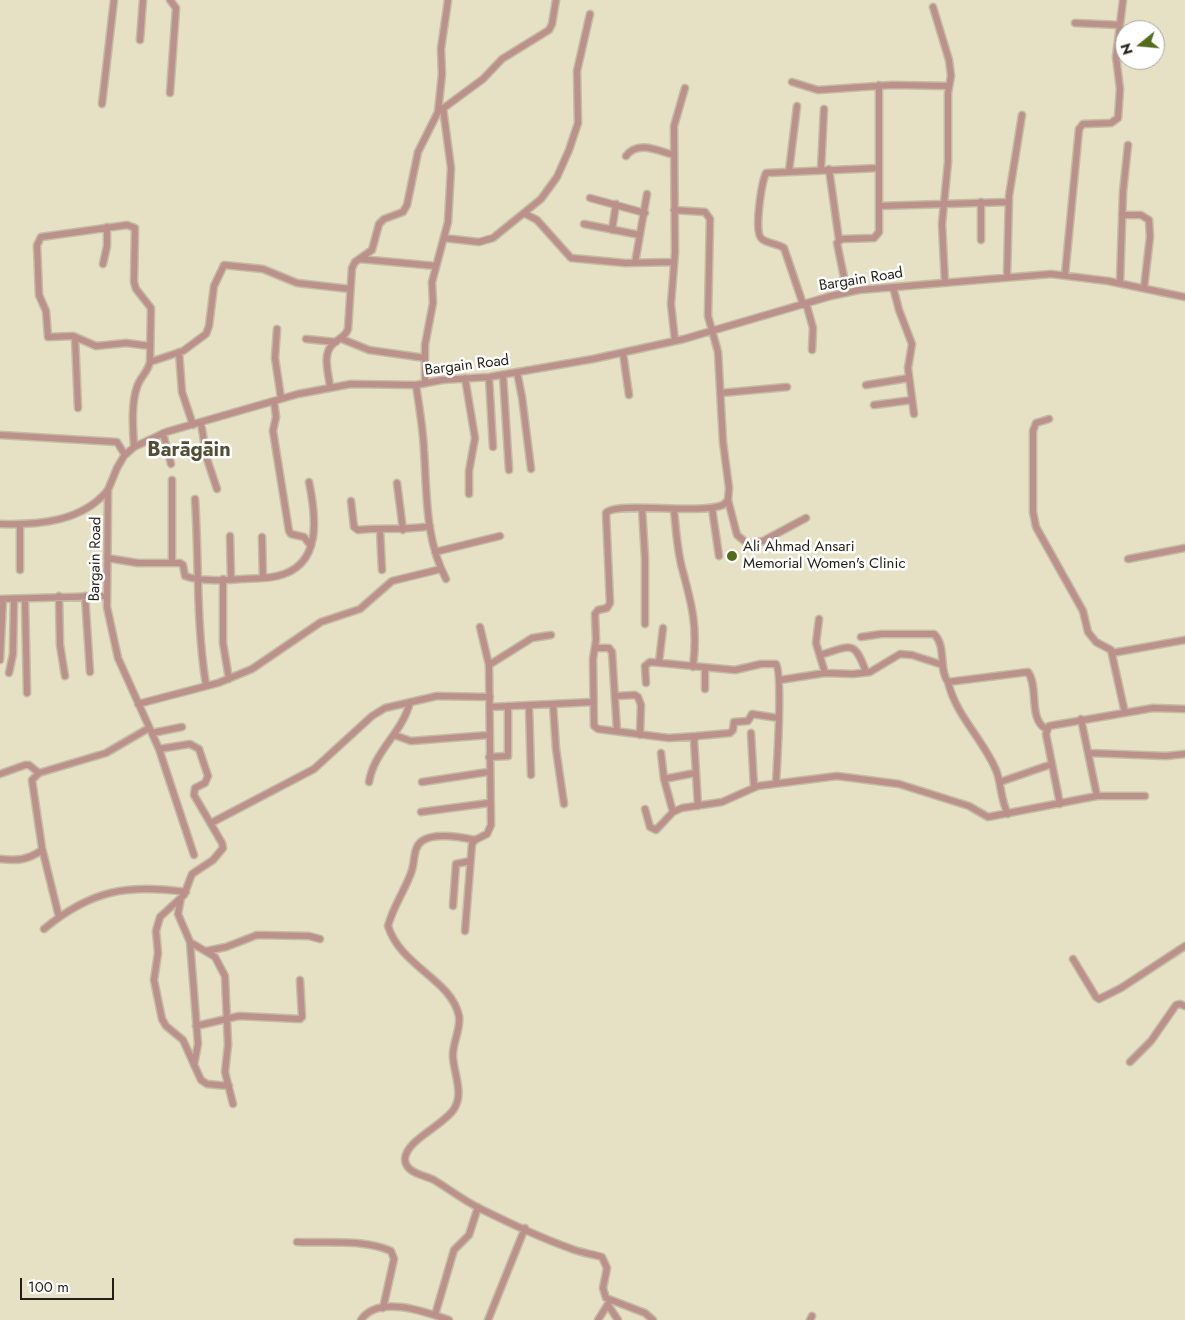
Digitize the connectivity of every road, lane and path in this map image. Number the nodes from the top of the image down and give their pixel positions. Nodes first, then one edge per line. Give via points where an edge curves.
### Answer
1 (114, 0) edge
2 (143, 0) edge
3 (170, 0) edge
4 (448, 0) edge
5 (556, 0) edge
6 (1123, 0) edge
7 (933, 7) dead end
8 (590, 14) dead end
9 (1121, 20) edge
10 (1075, 23) dead end
11 (1115, 25) edge
12 (140, 40) dead end
13 (1118, 70) edge
14 (792, 82) dead end
15 (878, 85) junction
16 (949, 86) junction
17 (684, 88) dead end
18 (170, 93) dead end
19 (102, 104) dead end
20 (797, 106) dead end
21 (824, 108) dead end
22 (440, 110) junction
23 (1022, 115) dead end
24 (1128, 145) dead end
25 (674, 155) junction
26 (626, 156) dead end
27 (879, 168) junction
28 (829, 169) junction
29 (821, 170) junction
30 (789, 171) junction
31 (647, 194) dead end
32 (590, 198) dead end
33 (981, 202) junction
34 (1008, 202) junction
35 (944, 203) junction
36 (616, 204) junction
37 (880, 206) junction
38 (674, 210) junction
39 (524, 212) junction
40 (644, 213) junction
41 (1122, 215) junction
42 (584, 224) dead end
43 (107, 227) junction
44 (612, 230) junction
45 (640, 235) junction
46 (444, 238) junction
47 (839, 240) junction
48 (981, 240) dead end
49 (360, 258) junction
50 (674, 262) junction
51 (635, 263) junction
52 (102, 264) dead end
53 (436, 266) junction
54 (1065, 275) junction
55 (1007, 277) junction
56 (945, 283) junction
57 (1120, 283) junction
58 (893, 287) junction
59 (1144, 288) junction
60 (350, 289) junction
61 (846, 292) junction
62 (1185, 297) edge
63 (804, 303) junction
64 (277, 329) dead end
65 (713, 331) junction
66 (75, 337) junction
67 (306, 339) dead end
68 (339, 340) junction
69 (675, 341) junction
70 (150, 346) junction
71 (812, 350) dead end
72 (179, 352) junction
73 (623, 353) junction
74 (425, 358) junction
75 (150, 362) junction
76 (517, 372) junction
77 (503, 375) junction
78 (489, 377) junction
79 (465, 378) junction
80 (910, 378) junction
81 (425, 383) junction
82 (416, 385) junction
83 (866, 385) dead end
84 (787, 387) dead end
85 (330, 388) junction
86 (721, 393) junction
87 (629, 395) dead end
88 (277, 399) junction
89 (912, 400) junction
90 (874, 405) dead end
91 (78, 408) dead end
92 (914, 414) dead end
93 (1049, 419) dead end
94 (201, 422) junction
95 (193, 424) junction
96 (163, 433) junction
97 (0, 435) edge
98 (134, 447) junction
99 (493, 447) dead end
100 (125, 455) junction
101 (171, 464) dead end
102 (508, 470) dead end
103 (532, 470) dead end
104 (172, 480) dead end
105 (309, 482) dead end
106 (397, 482) dead end
107 (108, 490) junction
108 (217, 490) dead end
109 (469, 494) dead end
110 (196, 498) dead end
111 (728, 500) junction
112 (350, 501) dead end
113 (642, 508) junction
114 (712, 508) junction
115 (674, 510) junction
116 (806, 518) dead end
117 (0, 524) edge
118 (20, 524) junction
119 (430, 526) junction
120 (380, 529) junction
121 (403, 530) junction
122 (230, 536) dead end
123 (500, 536) dead end
124 (262, 537) dead end
125 (311, 546) junction
126 (1185, 548) edge
127 (435, 552) junction
128 (719, 556) dead end
129 (107, 558) junction
130 (1128, 559) dead end
131 (172, 563) junction
132 (441, 569) junction
133 (20, 570) dead end
134 (382, 570) dead end
135 (199, 578) junction
136 (262, 578) junction
137 (223, 579) junction
138 (231, 579) junction
139 (446, 579) dead end
140 (58, 596) junction
141 (85, 596) junction
142 (106, 596) junction
143 (1, 599) edge
144 (14, 599) junction
145 (25, 599) junction
146 (819, 619) dead end
147 (645, 624) dead end
148 (480, 627) dead end
149 (663, 628) dead end
150 (551, 635) dead end
151 (860, 637) dead end
152 (1185, 640) edge
153 (595, 648) junction
154 (1112, 653) junction
155 (820, 655) junction
156 (0, 660) edge
157 (659, 662) junction
158 (489, 665) junction
159 (943, 665) junction
160 (693, 667) junction
161 (705, 668) junction
162 (90, 672) dead end
163 (866, 672) junction
164 (9, 673) dead end
165 (825, 673) junction
166 (65, 676) dead end
167 (229, 679) junction
168 (780, 680) junction
169 (948, 682) junction
170 (646, 683) dead end
171 (206, 685) junction
172 (705, 689) dead end
173 (27, 693) dead end
174 (616, 696) junction
175 (490, 697) junction
176 (410, 702) junction
177 (593, 702) junction
178 (138, 704) junction
179 (553, 704) junction
180 (529, 705) junction
181 (508, 706) junction
182 (490, 707) junction
183 (1185, 709) edge
184 (1125, 713) junction
185 (778, 718) junction
186 (1082, 719) junction
187 (182, 727) dead end
188 (1046, 729) junction
189 (151, 731) junction
190 (617, 731) junction
191 (751, 733) dead end
192 (394, 735) junction
193 (489, 735) junction
194 (640, 735) junction
195 (697, 736) junction
196 (159, 749) junction
197 (1089, 753) junction
198 (661, 754) dead end
199 (1185, 754) edge
200 (489, 757) junction
201 (1052, 764) junction
202 (488, 772) junction
203 (39, 773) junction
204 (695, 773) junction
205 (0, 774) edge
206 (531, 775) dead end
207 (664, 779) junction
208 (369, 782) dead end
209 (422, 782) dead end
210 (1000, 782) junction
211 (776, 783) junction
212 (754, 787) junction
213 (1097, 796) junction
214 (1145, 796) dead end
215 (489, 804) junction
216 (564, 804) dead end
217 (1060, 804) junction
218 (698, 806) junction
219 (645, 809) dead end
220 (420, 812) dead end
221 (673, 812) junction
222 (1008, 814) junction
223 (211, 823) junction
224 (475, 840) junction
225 (42, 850) junction
226 (194, 855) dead end
227 (0, 859) edge
228 (470, 861) junction
229 (184, 894) junction
230 (453, 906) dead end
231 (59, 917) junction
232 (44, 929) dead end
233 (465, 931) dead end
234 (320, 939) dead end
235 (190, 942) junction
236 (1185, 946) edge
237 (206, 951) junction
238 (1073, 959) dead end
239 (300, 980) dead end
240 (1185, 1006) edge
241 (226, 1019) junction
242 (196, 1026) junction
243 (1130, 1062) dead end
244 (194, 1065) junction
245 (229, 1086) junction
246 (233, 1104) dead end
247 (478, 1207) junction
248 (525, 1228) junction
249 (297, 1242) dead end
250 (609, 1303) junction
251 (383, 1308) junction
252 (435, 1315) junction
253 (361, 1320) edge
254 (449, 1320) edge
255 (488, 1320) edge
256 (598, 1320) edge
257 (618, 1320) edge
258 (653, 1320) edge

1 - 19 street
2 - 12 street
3 - 18 street via 176,8
4 - 22 street via 441,49
5 - 22 street via 549,30 502,59 483,79
6 - 9 street
7 - 16 street via 949,60
8 - 39 street via 577,71 579,110 575,134 557,177 541,199
10 - 11 street
13 - 54 street via 1118,118 1110,123 1083,124 1079,130
14 - 15 street via 818,90
15 - 16 street
15 - 27 street
16 - 35 street
17 - 25 street via 674,126
20 - 30 street
21 - 29 street
22 - 46 street via 451,168
22 - 49 street via 418,152 407,205 403,212 379,224 372,250
23 - 34 street
24 - 41 street
25 - 26 street via 640,147 632,149
25 - 38 street
27 - 28 street
27 - 37 street
28 - 29 street
28 - 47 street
29 - 30 street
30 - 63 street via 766,173 757,230 762,239 784,248
31 - 40 street
32 - 36 street
33 - 34 street
33 - 35 street
33 - 48 street
34 - 55 street
35 - 37 street
35 - 56 street
36 - 40 street
36 - 44 street
37 - 47 street via 877,236
38 - 50 street
38 - 65 street via 705,212 710,219 708,307
39 - 46 street via 487,241
39 - 51 street via 537,220 570,258
40 - 45 street
41 - 57 street
41 - 59 street via 1141,215 1149,220
42 - 44 street
43 - 52 street via 107,246
43 - 66 street via 38,240 39,295 46,311 48,338
43 - 70 street via 127,225 135,228 134,282 151,308
44 - 45 street
45 - 51 street
46 - 53 street
47 - 61 street via 836,247
49 - 53 street
49 - 60 street via 352,268
50 - 51 street
50 - 69 street via 671,304
53 - 74 street
54 - 55 street, Bargain Road
54 - 57 street, Bargain Road
55 - 56 street, Bargain Road
56 - 58 street, Bargain Road
57 - 59 street, Bargain Road
58 - 61 street, Bargain Road
58 - 80 street via 912,344 908,364
59 - 62 street, Bargain Road
60 - 68 street via 348,329
60 - 72 street via 312,286 264,269 224,265 214,286 208,330 202,338
61 - 63 street, Bargain Road
63 - 65 street, Bargain Road
63 - 71 street via 813,328
64 - 88 street
65 - 69 street, Bargain Road
65 - 86 street via 720,360
66 - 70 street via 96,346 126,343
66 - 91 street
67 - 68 street
68 - 74 street via 369,350
68 - 85 street via 330,346 327,353
69 - 73 street, Bargain Road
70 - 75 street
72 - 75 street
72 - 95 street via 182,392
73 - 76 street, Bargain Road
73 - 87 street
74 - 81 street
75 - 98 street via 134,397
76 - 77 street, Bargain Road
76 - 103 street
77 - 78 street, Bargain Road
77 - 102 street
78 - 79 street, Bargain Road
78 - 99 street
79 - 81 street, Bargain Road
79 - 109 street via 476,438 469,471
80 - 83 street
80 - 89 street
81 - 82 street, Bargain Road
82 - 85 street, Bargain Road via 365,384
82 - 119 street
84 - 86 street
85 - 88 street, Bargain Road
86 - 111 street via 723,442 730,488
88 - 94 street, Bargain Road
88 - 125 street via 273,431 289,531 304,537
89 - 90 street
89 - 92 street
93 - 154 street via 1036,423 1033,431 1034,520 1083,611 1088,632
94 - 95 street, Bargain Road
94 - 108 street via 207,460
95 - 96 street, Bargain Road
96 - 98 street, Bargain Road
96 - 101 street
97 - 100 street via 117,442
98 - 100 street, Bargain Road
100 - 107 street, Bargain Road
104 - 131 street
105 - 125 street via 315,520
106 - 121 street
107 - 118 street via 102,498 77,514
107 - 129 street, Bargain Road
110 - 135 street
111 - 114 street
111 - 116 street via 737,535 748,544 759,542
112 - 120 street via 356,529
113 - 115 street
113 - 147 street
113 - 153 street via 612,509 606,513 610,603 595,614
114 - 115 street
114 - 128 street
115 - 160 street via 694,617
117 - 118 street
118 - 133 street
119 - 121 street
119 - 127 street
120 - 121 street
120 - 134 street
122 - 138 street
123 - 127 street
124 - 136 street
125 - 136 street via 302,561 288,571 276,577
126 - 130 street
127 - 132 street
129 - 131 street via 138,563
129 - 142 street, Bargain Road
131 - 135 street via 183,565 185,576
132 - 139 street
132 - 167 street via 392,581 360,609 321,622 266,661
135 - 137 street
135 - 171 street via 200,646
136 - 138 street
137 - 138 street
137 - 167 street via 223,643
140 - 141 street
140 - 145 street
140 - 166 street
141 - 142 street
141 - 162 street
142 - 178 street, Bargain Road via 118,658
143 - 144 street
143 - 156 street
144 - 145 street
144 - 164 street via 13,654
145 - 173 street
146 - 155 street via 816,638
148 - 158 street
149 - 157 street
150 - 158 street via 532,638
151 - 159 street via 934,634 939,641
152 - 154 street
153 - 174 street via 611,650
153 - 177 street via 592,659
154 - 184 street
155 - 163 street via 854,648
155 - 165 street
157 - 160 street
157 - 170 street via 646,663
158 - 175 street
159 - 163 street via 900,654
159 - 169 street
160 - 161 street
161 - 168 street via 738,670 772,664 778,666
161 - 172 street
163 - 165 street
165 - 168 street
167 - 171 street
168 - 185 street
169 - 188 street via 1028,672 1038,718
169 - 210 street via 960,712 993,763
171 - 178 street
174 - 190 street
174 - 194 street via 638,697 641,705
175 - 176 street via 437,696
175 - 182 street
176 - 192 street via 405,719
176 - 223 street via 379,711 314,769
177 - 179 street
177 - 190 street via 594,726
178 - 189 street, Bargain Road
179 - 180 street
179 - 216 street
180 - 181 street
180 - 206 street
181 - 182 street
181 - 200 street via 508,756
182 - 193 street
183 - 184 street via 1153,708
184 - 186 street
185 - 195 street via 752,714 748,722 734,722 730,733
185 - 211 street
186 - 188 street via 1054,724
186 - 197 street
187 - 189 street
188 - 201 street
189 - 196 street, Bargain Road
189 - 203 street via 106,753
190 - 194 street
191 - 212 street
192 - 193 street via 411,741
192 - 208 street via 375,761
193 - 200 street
194 - 195 street
195 - 204 street via 694,740
196 - 223 street via 190,744 199,749 208,776 196,788 194,795
196 - 226 street, Bargain Road
197 - 199 street
197 - 213 street
198 - 207 street
200 - 202 street
201 - 210 street
201 - 217 street
202 - 209 street
202 - 215 street
203 - 205 street via 24,765
203 - 225 street via 32,780 32,788
204 - 207 street
204 - 218 street
207 - 221 street
210 - 222 street
211 - 212 street
211 - 222 street via 837,776 890,782 969,806 988,817
212 - 218 street via 722,802
213 - 214 street
213 - 217 street
215 - 220 street
215 - 224 street via 490,829
217 - 222 street
218 - 221 street
219 - 221 street via 653,830 658,829
223 - 229 street via 223,848 213,860 192,874
224 - 228 street via 470,849
224 - 247 street via 458,837 420,842 413,868 388,926 395,943 405,955 450,996 459,1020 453,1050 458,1088 455,1108 408,1148 406,1166
225 - 227 street via 23,860
225 - 231 street
228 - 230 street via 456,864
228 - 233 street
229 - 231 street via 121,889 89,899
229 - 235 street via 178,914
229 - 244 street via 158,922 154,980 162,1019 183,1040
231 - 232 street
234 - 237 street via 257,936
235 - 237 street
235 - 242 street
236 - 238 street via 1102,999 1096,997
237 - 241 street via 214,957 225,976
239 - 241 street via 300,1020 252,1015
240 - 243 street via 1176,1005 1152,1041
241 - 242 street
241 - 245 street via 228,1046 225,1072
242 - 244 street via 198,1054
244 - 245 street via 201,1080 207,1084
245 - 246 street
247 - 248 street
247 - 252 street via 469,1235 454,1250
248 - 250 street via 571,1249 605,1259 604,1294
248 - 255 street
249 - 251 street via 361,1244 391,1252 394,1259
250 - 256 street
250 - 257 street
250 - 258 street via 645,1313
251 - 252 street via 402,1308
251 - 253 street via 372,1310
252 - 254 street

